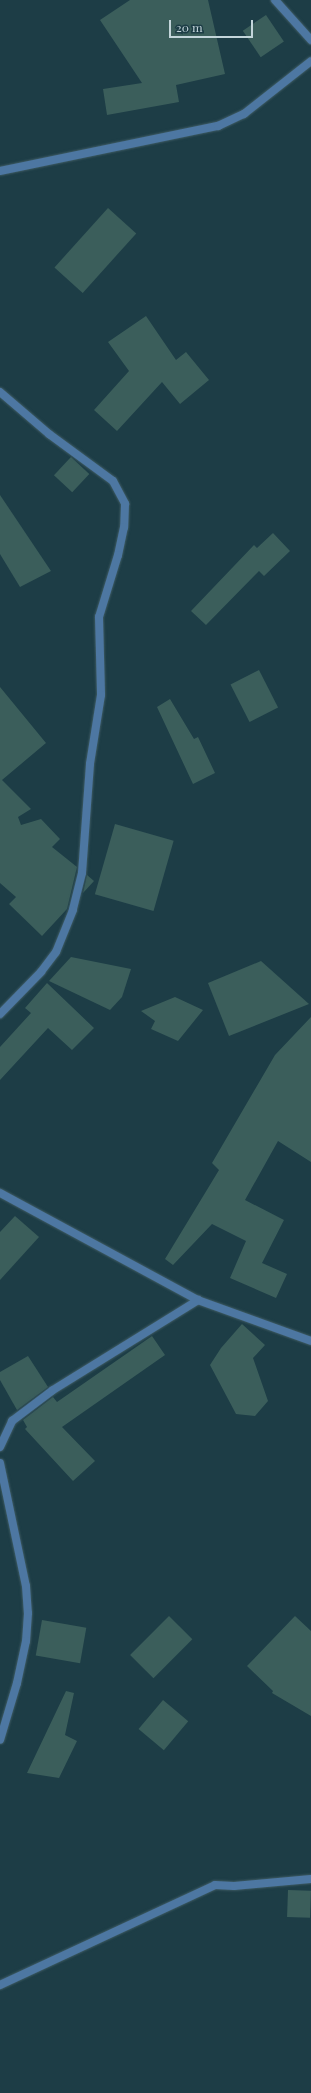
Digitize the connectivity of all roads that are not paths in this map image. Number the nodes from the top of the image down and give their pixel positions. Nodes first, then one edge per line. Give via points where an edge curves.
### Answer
1 (275, 0) edge
2 (311, 40) edge
3 (311, 61) edge
4 (0, 171) edge
5 (0, 392) edge
6 (0, 1014) edge
7 (0, 1193) edge
8 (198, 1300) junction
9 (311, 1341) edge
10 (0, 1446) edge
11 (0, 1463) edge
12 (0, 1740) edge
13 (311, 1880) edge
14 (0, 1985) edge

1 - 2 street
3 - 4 street via 244,114 218,126
5 - 6 street via 49,434 113,482 125,504 124,527 118,555 99,617 101,695 90,764 82,873 73,910 56,952 41,972
7 - 8 street
8 - 9 street
8 - 10 street via 169,1315 47,1394 12,1421
11 - 12 street via 26,1586 28,1613 21,1662
13 - 14 street via 215,1885

